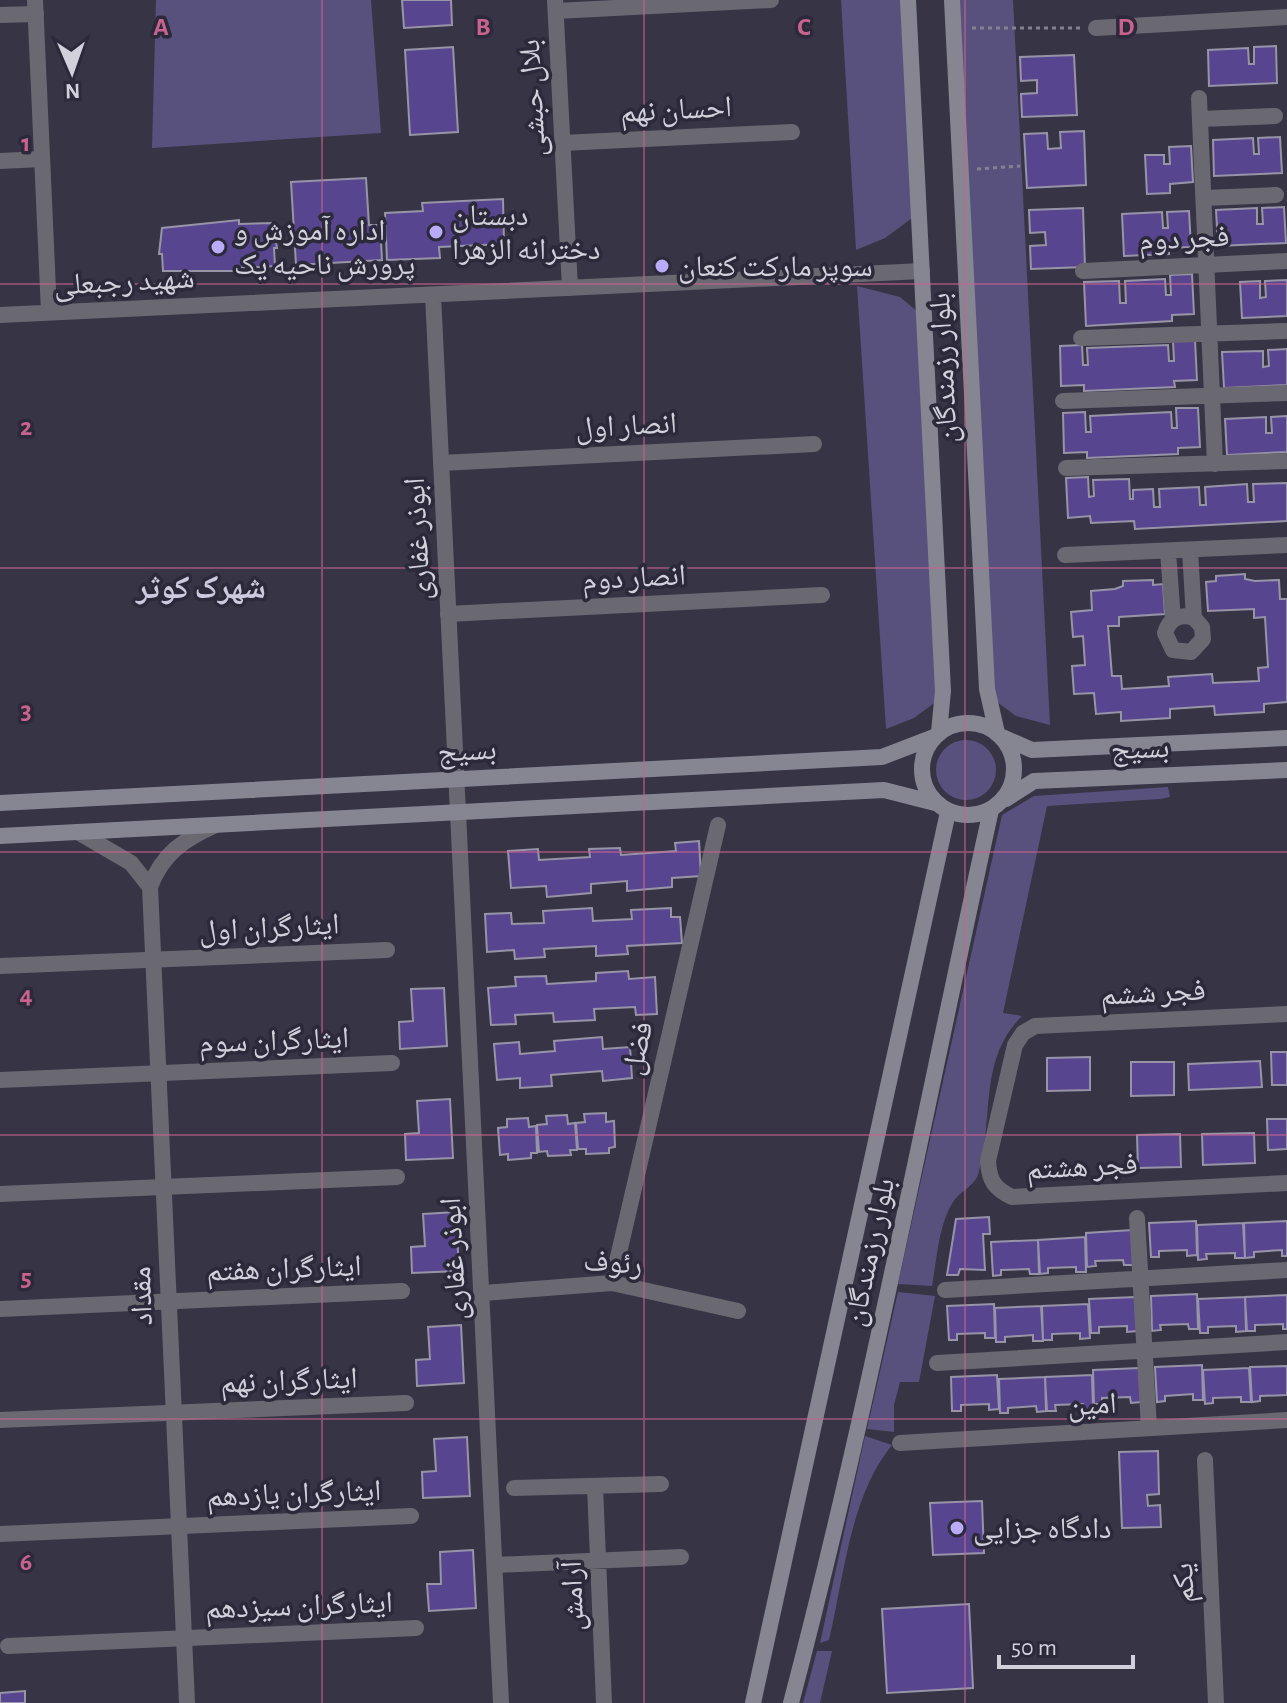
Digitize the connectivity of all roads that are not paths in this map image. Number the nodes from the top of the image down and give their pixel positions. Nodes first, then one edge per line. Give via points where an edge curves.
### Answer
1 (771, 0) edge
2 (908, 0) edge
3 (952, 0) edge
4 (555, 5) edge
5 (36, 7) edge
6 (0, 15) edge
7 (1287, 17) edge
8 (1096, 28) road end
9 (1199, 98) dead end
10 (1275, 116) dead end
11 (1200, 119) junction
12 (792, 132) dead end
13 (562, 143) junction
14 (42, 159) junction
15 (0, 161) edge
16 (1276, 195) dead end
17 (1204, 198) junction
18 (1287, 261) edge
19 (1207, 265) junction
20 (922, 271) junction
21 (1083, 271) dead end
22 (570, 288) junction
23 (433, 295) junction
24 (49, 312) junction
25 (0, 315) edge
26 (1285, 331) dead end
27 (1210, 334) junction
28 (1081, 338) dead end
29 (1287, 393) edge
30 (1213, 396) junction
31 (1063, 401) dead end
32 (814, 444) dead end
33 (1287, 461) edge
34 (441, 463) junction
35 (1215, 464) junction
36 (1066, 468) dead end
37 (1287, 545) edge
38 (1190, 550) junction
39 (1168, 551) junction
40 (1065, 555) dead end
41 (822, 595) dead end
42 (448, 614) junction
43 (1194, 618) junction
44 (1173, 620) junction
45 (998, 734) junction
46 (936, 735) junction
47 (1287, 738) edge
48 (1287, 770) edge
49 (455, 779) junction
50 (0, 803) edge
51 (997, 806) junction
52 (941, 807) junction
53 (456, 812) junction
54 (217, 825) junction
55 (718, 825) dead end
56 (78, 832) junction
57 (0, 836) edge
58 (150, 887) junction
59 (387, 950) dead end
60 (155, 960) junction
61 (0, 966) edge
62 (1287, 1014) edge
63 (1023, 1033) joint
64 (392, 1063) dead end
65 (159, 1073) junction
66 (0, 1080) edge
67 (397, 1177) dead end
68 (1287, 1183) edge
69 (164, 1187) junction
70 (0, 1194) edge
71 (1137, 1218) dead end
72 (1287, 1270) edge
73 (1141, 1279) junction
74 (612, 1283) junction
75 (945, 1290) dead end
76 (402, 1291) dead end
77 (483, 1293) junction
78 (169, 1301) junction
79 (0, 1309) edge
80 (738, 1311) dead end
81 (1287, 1342) edge
82 (1145, 1350) junction
83 (937, 1363) dead end
84 (406, 1403) dead end
85 (174, 1413) junction
86 (0, 1420) edge
87 (1287, 1420) edge
88 (1149, 1428) junction
89 (900, 1443) dead end
90 (1205, 1460) dead end
91 (661, 1484) dead end
92 (595, 1486) junction
93 (514, 1488) dead end
94 (411, 1516) dead end
95 (179, 1526) junction
96 (0, 1534) edge
97 (681, 1557) dead end
98 (598, 1560) junction
99 (495, 1565) junction
100 (416, 1628) dead end
101 (184, 1638) junction
102 (8, 1646) dead end
103 (187, 1703) edge
104 (501, 1703) edge
105 (604, 1703) edge
106 (753, 1703) edge
107 (791, 1703) edge
108 (1216, 1703) edge

1 - 4 street
2 - 20 main road, بلوار رزمندگان
3 - 45 main road, بلوار رزمندگان via 987,689
4 - 13 street, بلال حبشی
5 - 6 street
5 - 14 street
7 - 8 street
9 - 11 street
10 - 11 street
11 - 17 street
12 - 13 street, احسان نهم
13 - 22 street, بلال حبشی
14 - 15 street
14 - 24 street
16 - 17 street
17 - 19 street
18 - 19 street, فجر دوم
19 - 21 street, فجر دوم
19 - 27 street
20 - 22 street, شهید رجبعلی
20 - 46 main road, بلوار رزمندگان via 943,691
22 - 23 street, شهید رجبعلی
23 - 24 street, شهید رجبعلی
23 - 34 street, ابوذر غفاری
24 - 25 street, شهید رجبعلی
26 - 27 street
27 - 28 street
27 - 30 street
29 - 30 street
30 - 31 street
30 - 35 street
32 - 34 street, انصار اول
33 - 35 street
34 - 42 street, ابوذر غفاری
35 - 36 street
37 - 38 street
38 - 39 street
38 - 43 street
39 - 40 street
39 - 44 street
41 - 42 street, انصار دوم
42 - 49 street, ابوذر غفاری
43 - 44 street
43 - 44 street via 1203,639 1197,649 1185,653 1173,650 1166,640
45 - 46 main road via 968,723
45 - 47 main road, بسیج via 1032,750
45 - 51 main road via 1011,750 1015,768 1012,786
46 - 49 main road, بسیج via 882,757
46 - 52 main road via 924,752 921,770 925,788
48 - 51 main road, بسیج via 1034,781
49 - 50 main road, بسیج
49 - 53 street, ابوذر غفاری
51 - 52 main road via 977,815
51 - 107 main road, بلوار رزمندگان via 829,1561
52 - 53 main road, بسیج via 884,790
52 - 106 main road, بلوار رزمندگان
53 - 54 main road, بسیج
53 - 77 street, ابوذر غفاری
54 - 56 main road, بسیج
54 - 58 street via 168,854
55 - 74 street, فضل
56 - 57 main road, بسیج
56 - 58 street via 131,863
58 - 60 street, مقداد
59 - 60 street, ایثارگران اول
60 - 61 street, ایثارگران اول
60 - 65 street, مقداد
62 - 63 street, فجر ششم via 1035,1026
63 - 68 street, فجر هشتم via 1015,1045 988,1161 989,1177 998,1190 1012,1197
64 - 65 street, ایثارگران سوم
65 - 66 street, ایثارگران سوم
65 - 69 street, مقداد
67 - 69 street
69 - 70 street
69 - 78 street, مقداد
71 - 73 street
72 - 73 street
73 - 75 street
73 - 82 street
74 - 77 street, رئوف
74 - 80 street, رئوف
76 - 78 street, ایثارگران هفتم
77 - 99 street, ابوذر غفاری
78 - 79 street, ایثارگران هفتم
78 - 85 street, مقداد
81 - 82 street
82 - 83 street
82 - 88 street
84 - 85 street, ایثارگران نهم
85 - 86 street, ایثارگران نهم
85 - 95 street, مقداد
87 - 88 street, امین
88 - 89 street, امین
90 - 108 street, یکم
91 - 92 street
92 - 93 street
92 - 98 street, آرامش
94 - 95 street, ایثارگران یازدهم
95 - 96 street, ایثارگران یازدهم
95 - 101 street, مقداد
97 - 98 street
98 - 99 street
98 - 105 street, آرامش
99 - 104 street, ابوذر غفاری
100 - 101 street, ایثارگران سیزدهم
101 - 102 street, ایثارگران سیزدهم
101 - 103 street, مقداد

